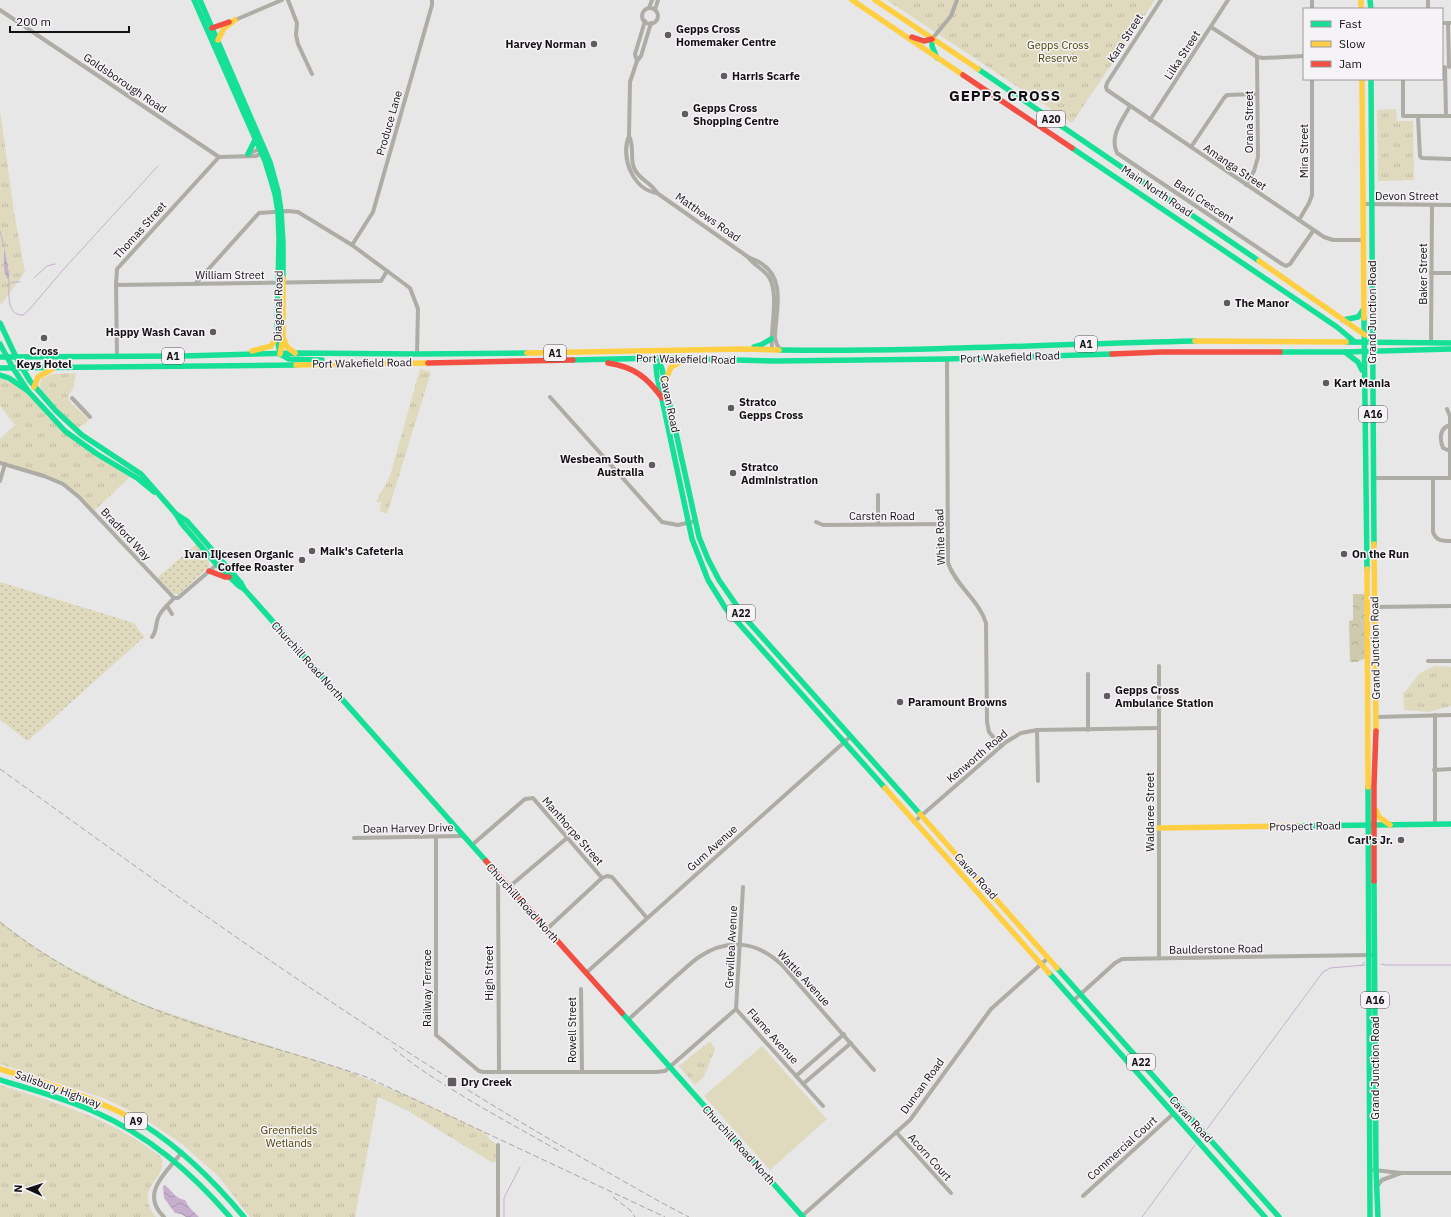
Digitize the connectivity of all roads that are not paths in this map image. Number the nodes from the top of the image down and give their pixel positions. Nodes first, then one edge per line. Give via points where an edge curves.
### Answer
1 (194, 0) edge
2 (200, 0) edge
3 (282, 0) edge
4 (288, 0) edge
5 (432, 0) edge
6 (652, 0) edge
7 (658, 0) edge
8 (852, 0) edge
9 (875, 0) edge
10 (957, 0) edge
11 (1161, 0) edge
12 (1228, 0) edge
13 (649, 8) junction
14 (0, 10) edge
15 (655, 10) junction
16 (235, 20) junction
17 (645, 21) junction
18 (651, 23) junction
19 (1450, 23) edge
20 (1211, 27) junction
21 (212, 28) junction
22 (906, 36) junction
23 (932, 39) junction
24 (215, 40) junction
25 (1303, 56) edge
26 (1257, 57) junction
27 (937, 58) junction
28 (637, 61) junction
29 (1447, 67) edge
30 (312, 74) dead end
31 (1312, 80) edge
32 (1362, 80) edge
33 (1371, 80) edge
34 (1403, 80) edge
35 (1106, 87) joint
36 (1257, 94) junction
37 (1130, 106) junction
38 (1418, 116) junction
39 (1446, 116) junction
40 (1451, 116) edge
41 (1150, 120) junction
42 (255, 140) junction
43 (1191, 147) junction
44 (262, 150) junction
45 (246, 155) junction
46 (219, 157) junction
47 (1451, 159) edge
48 (1246, 185) junction
49 (1362, 204) junction
50 (1372, 204) junction
51 (1432, 205) junction
52 (1451, 205) edge
53 (280, 212) junction
54 (1299, 220) junction
55 (1313, 231) junction
56 (1372, 233) junction
57 (1362, 240) junction
58 (352, 246) junction
59 (1372, 246) junction
60 (748, 257) junction
61 (387, 271) junction
62 (1431, 273) junction
63 (1451, 273) edge
64 (1276, 274) junction
65 (1270, 282) junction
66 (281, 283) junction
67 (195, 284) junction
68 (116, 285) junction
69 (1363, 310) junction
70 (1343, 320) junction
71 (0, 323) edge
72 (1337, 327) junction
73 (1363, 334) junction
74 (280, 337) junction
75 (771, 339) junction
76 (1252, 341) junction
77 (1333, 342) junction
78 (1355, 342) junction
79 (1363, 342) junction
80 (1372, 342) junction
81 (1431, 342) junction
82 (1103, 343) junction
83 (1451, 343) edge
84 (0, 344) edge
85 (742, 349) junction
86 (930, 349) junction
87 (959, 349) junction
88 (1451, 349) edge
89 (700, 350) junction
90 (772, 350) junction
91 (781, 350) junction
92 (1373, 350) junction
93 (1363, 351) junction
94 (628, 352) junction
95 (1252, 352) junction
96 (1345, 352) junction
97 (296, 353) junction
98 (483, 353) junction
99 (280, 354) junction
100 (418, 354) junction
101 (1103, 354) junction
102 (229, 355) junction
103 (165, 356) junction
104 (3, 357) edge
105 (16, 357) junction
106 (117, 357) junction
107 (658, 358) junction
108 (686, 359) junction
109 (947, 359) junction
110 (567, 360) junction
111 (806, 360) junction
112 (503, 361) junction
113 (348, 363) junction
114 (247, 365) junction
115 (178, 367) junction
116 (0, 368) edge
117 (13, 368) junction
118 (21, 368) junction
119 (56, 368) junction
120 (130, 368) junction
121 (1364, 374) junction
122 (0, 375) edge
123 (665, 382) junction
124 (34, 387) junction
125 (28, 391) junction
126 (550, 397) dead end
127 (72, 398) dead end
128 (662, 398) junction
129 (1447, 410) dead end
130 (90, 417) dead end
131 (1450, 425) edge
132 (82, 435) junction
133 (74, 438) junction
134 (1450, 451) edge
135 (2, 464) edge
136 (1366, 478) junction
137 (1374, 478) junction
138 (1433, 478) junction
139 (1450, 478) edge
140 (0, 481) edge
141 (878, 495) dead end
142 (161, 497) junction
143 (696, 521) junction
144 (816, 522) dead end
145 (688, 523) junction
146 (878, 524) junction
147 (948, 524) junction
148 (1451, 541) edge
149 (219, 563) junction
150 (209, 571) junction
151 (229, 577) junction
152 (244, 589) junction
153 (174, 598) junction
154 (167, 606) junction
155 (1451, 606) edge
156 (1371, 607) junction
157 (172, 614) dead end
158 (152, 637) dead end
159 (763, 638) junction
160 (756, 644) junction
161 (1428, 661) dead end
162 (1451, 661) edge
163 (1159, 666) dead end
164 (1088, 674) dead end
165 (795, 687) junction
166 (809, 690) junction
167 (1435, 715) junction
168 (1451, 715) edge
169 (1376, 717) junction
170 (1369, 718) junction
171 (1159, 728) junction
172 (1037, 730) junction
173 (1088, 730) junction
174 (850, 737) junction
175 (844, 743) junction
176 (1001, 746) junction
177 (1451, 769) edge
178 (1434, 770) junction
179 (1038, 781) dead end
180 (1375, 806) junction
181 (922, 816) junction
182 (914, 822) junction
183 (1435, 824) junction
184 (1451, 824) edge
185 (1368, 825) junction
186 (1375, 825) junction
187 (1390, 825) junction
188 (1159, 828) junction
189 (464, 836) junction
190 (436, 837) junction
191 (354, 838) dead end
192 (568, 838) junction
193 (472, 845) junction
194 (498, 875) junction
195 (602, 878) junction
196 (743, 886) dead end
197 (509, 887) junction
198 (647, 918) junction
199 (546, 928) junction
200 (740, 944) junction
201 (1372, 955) junction
202 (1048, 958) junction
203 (1159, 958) junction
204 (1041, 964) junction
205 (586, 973) junction
206 (581, 989) dead end
207 (1080, 994) junction
208 (1073, 1001) junction
209 (736, 1009) junction
210 (628, 1020) junction
211 (844, 1034) junction
212 (851, 1043) junction
213 (670, 1068) junction
214 (0, 1069) edge
215 (874, 1070) dead end
216 (499, 1072) junction
217 (582, 1072) junction
218 (796, 1076) junction
219 (0, 1080) edge
220 (804, 1084) junction
221 (823, 1106) dead end
222 (1173, 1114) junction
223 (896, 1132) junction
224 (498, 1145) dead end
225 (182, 1152) junction
226 (176, 1161) junction
227 (1373, 1170) junction
228 (1401, 1172) junction
229 (1451, 1173) edge
230 (1376, 1187) junction
231 (951, 1193) dead end
232 (1082, 1196) dead end
233 (802, 1216) edge
234 (164, 1217) edge
235 (230, 1217) edge
236 (244, 1217) edge
237 (498, 1217) edge
238 (1265, 1217) edge
239 (1280, 1217) edge
240 (1370, 1217) edge
241 (1378, 1217) edge

1 - 24 main road, Diagonal Road
2 - 21 main road
3 - 16 street
4 - 30 street via 297,23 298,44
5 - 58 street, Produce Lane via 373,212
6 - 13 street
7 - 15 street
8 - 22 main road, Main North Road / A20
9 - 23 main road, Main North Road / A20
10 - 23 street via 951,16
11 - 35 street, Kara Street
12 - 20 street, Lilka Street
13 - 15 street
13 - 17 street via 643,12 642,17
14 - 46 street, Goldsborough Road
15 - 18 street via 658,17
16 - 21 main road
16 - 24 main road via 224,28
17 - 18 street
17 - 28 street, Matthews Road via 635,54
18 - 28 street, Matthews Road via 641,56
19 - 29 street
20 - 26 street
20 - 41 street, Lilka Street
21 - 24 main road
22 - 23 main road via 924,41
22 - 27 main road, Main North Road / A20
23 - 27 main road
23 - 64 main road, Main North Road / A20 via 1233,242
24 - 42 main road, Diagonal Road
24 - 44 main road, Diagonal Road
25 - 26 street
26 - 36 street, Orana Street
27 - 65 main road, Main North Road / A20
28 - 60 street, Matthews Road via 630,87 629,136 632,141 635,172 654,187 657,193
29 - 39 street
31 - 54 street, Mira Street via 1312,195
32 - 49 main road, Grand Junction Road / A16
33 - 50 main road, Grand Junction Road / A16
34 - 38 street via 1403,116
35 - 37 street, Amanga Street via 1111,94
36 - 43 street via 1227,95
36 - 48 street, Orana Street via 1258,157 1254,172
37 - 41 street, Amanga Street
37 - 55 street, Barli Crescent via 1114,138 1114,146 1118,153 1286,266
38 - 39 street
38 - 47 street via 1420,156
39 - 40 street
41 - 43 street, Amanga Street
42 - 44 main road, Diagonal Road
42 - 45 main road
43 - 48 street, Amanga Street
44 - 45 street
44 - 53 main road, Diagonal Road via 278,191
45 - 46 street
46 - 68 street, Thomas Street via 117,269
48 - 54 street, Amanga Street
49 - 50 street, Devon Street
49 - 57 main road, Grand Junction Road / A16
50 - 51 street, Devon Street
50 - 56 main road, Grand Junction Road / A16
51 - 52 street, Devon Street
51 - 62 street, Baker Street
53 - 58 street via 298,212
53 - 66 main road, Diagonal Road
53 - 67 street via 259,213
54 - 55 street, Amanga Street
55 - 57 street, Amanga Street via 1333,240
56 - 57 main road
56 - 59 main road, Grand Junction Road / A16
57 - 59 main road
57 - 69 main road, Grand Junction Road / A16
58 - 61 street
59 - 80 main road, Grand Junction Road / A16
60 - 75 street, Matthews Road via 770,277 773,286
60 - 91 street, Matthews Road via 763,264 773,274 777,283 775,338
61 - 66 street, William Street via 381,281
61 - 100 street via 410,288 418,308
62 - 63 street
62 - 81 street, Baker Street
64 - 65 main road
64 - 70 main road, Main North Road / A20
65 - 72 main road, Main North Road / A20
66 - 67 street, William Street
66 - 74 main road, Diagonal Road
67 - 68 street, William Street
68 - 106 street, Thomas Street
69 - 70 main road via 1358,317
69 - 73 main road, Grand Junction Road / A16
70 - 73 main road, Main North Road / A20
71 - 105 main road, Churchill Road North
72 - 77 main road via 1337,337
72 - 78 main road, Main North Road / A20
73 - 79 main road, Grand Junction Road / A16
73 - 80 main road, Main North Road / A20
74 - 97 main road via 285,346
74 - 99 main road, Diagonal Road
74 - 102 main road via 266,348
75 - 85 main road via 761,345
75 - 90 street, Matthews Road
76 - 77 main road, Port Wakefield Road / A1
76 - 82 main road, Port Wakefield Road / A1
76 - 95 main road
77 - 78 main road, Port Wakefield Road / A1
78 - 79 main road, Port Wakefield Road / A1
78 - 93 main road, Main North Road / A20
79 - 80 main road, Port Wakefield Road / A1
79 - 93 main road, Grand Junction Road / A16
80 - 81 main road, A1
80 - 92 main road, Grand Junction Road / A16
81 - 83 main road, A1
82 - 87 main road, Port Wakefield Road / A1
82 - 101 main road
84 - 104 main road, Churchill Road North
85 - 89 main road, Port Wakefield Road / A1
85 - 90 main road, Port Wakefield Road / A1
86 - 87 main road, Port Wakefield Road / A1
86 - 91 main road, Port Wakefield Road / A1
86 - 109 main road via 942,353
87 - 109 main road
88 - 92 main road, A1
89 - 94 main road, Port Wakefield Road / A1
89 - 107 main road
90 - 91 main road, Port Wakefield Road / A1
90 - 111 main road via 776,355
92 - 93 main road, Port Wakefield Road / A1
92 - 137 main road, Grand Junction Road / A16
93 - 96 main road, Port Wakefield Road / A1
93 - 121 main road, Grand Junction Road / A16
94 - 98 main road, Port Wakefield Road / A1
94 - 107 main road
95 - 96 main road, Port Wakefield Road / A1
95 - 101 main road, Port Wakefield Road / A1
96 - 121 main road via 1358,362
97 - 99 main road, Port Wakefield Road / A1
97 - 100 main road, Port Wakefield Road / A1
98 - 100 main road, Port Wakefield Road / A1
98 - 112 main road via 484,356
99 - 102 main road, Port Wakefield Road / A1
99 - 113 main road via 289,359
99 - 114 main road via 275,358
101 - 109 main road, Port Wakefield Road / A1
102 - 103 main road, Port Wakefield Road / A1
103 - 106 main road, Port Wakefield Road / A1
103 - 115 main road via 178,360
104 - 105 main road, Port Wakefield Road / A1
104 - 117 main road, Churchill Road North
105 - 106 main road, Port Wakefield Road / A1
105 - 118 main road, Churchill Road North
106 - 120 main road via 118,361
107 - 108 main road, Port Wakefield Road / A1
107 - 110 main road, Port Wakefield Road / A1
107 - 123 main road, Cavan Road / A22
107 - 128 main road, Cavan Road via 656,368
108 - 111 main road, Port Wakefield Road / A1
108 - 123 main road via 670,367
109 - 111 main road, Port Wakefield Road / A1
109 - 147 street, White Road
110 - 112 main road, Port Wakefield Road / A1
110 - 128 main road via 617,364 632,368 649,380
112 - 113 main road, Port Wakefield Road / A1
113 - 114 main road, Port Wakefield Road / A1
114 - 115 main road, Port Wakefield Road / A1
115 - 120 main road, Port Wakefield Road / A1
116 - 117 main road, Port Wakefield Road / A1
117 - 118 main road, Port Wakefield Road / A1
117 - 125 main road, Churchill Road North
118 - 119 main road, Port Wakefield Road / A1
118 - 124 main road, Churchill Road North
119 - 120 main road, Port Wakefield Road / A1
119 - 124 main road via 38,376
121 - 136 main road, Grand Junction Road / A16
122 - 125 main road
123 - 143 main road, Cavan Road / A22
124 - 132 main road, Churchill Road North via 56,412
125 - 133 main road, Churchill Road North via 56,423
126 - 145 street via 660,520 671,524
127 - 130 street
128 - 145 main road, Cavan Road / A22
129 - 131 street
131 - 134 street
131 - 134 street via 1442,430 1441,439 1443,448
132 - 133 main road
132 - 142 main road, Churchill Road North via 141,474
133 - 142 main road, Churchill Road North via 137,478
134 - 139 street
135 - 140 street
135 - 153 street, Bradford Way via 63,484
136 - 137 main road
136 - 156 main road, Grand Junction Road / A16
137 - 138 street
137 - 156 main road, Grand Junction Road / A16
138 - 139 street
138 - 148 street via 1434,536 1440,541
141 - 146 street
142 - 149 main road, Churchill Road North via 182,524
143 - 145 street
143 - 159 main road, Cavan Road / A22 via 703,550 721,586
144 - 146 street, Carsten Road via 823,525
145 - 160 main road, Cavan Road / A22 via 696,552 708,580 726,609
146 - 147 street, Carsten Road
147 - 176 street, White Road via 950,570 981,612 986,623 987,722 989,732
149 - 150 street
149 - 151 main road, Churchill Road North
149 - 152 main road, Churchill Road North
150 - 151 main road
150 - 153 street via 178,598
151 - 152 main road, Churchill Road North
152 - 189 main road, Churchill Road North
153 - 154 street
154 - 157 street
154 - 158 street via 158,618 157,629
155 - 156 street
156 - 169 main road, Grand Junction Road / A16
156 - 170 main road, Grand Junction Road / A16
159 - 160 main road
159 - 166 main road, Cavan Road / A22
160 - 165 main road, Cavan Road / A22
161 - 162 street
163 - 171 street, Waldaree Street
164 - 173 street
165 - 166 main road
165 - 175 main road, Cavan Road / A22
166 - 174 main road, Cavan Road / A22
167 - 168 street
167 - 169 street
167 - 178 street
169 - 170 main road
169 - 180 main road, Grand Junction Road / A16
170 - 185 main road, Grand Junction Road / A16
171 - 173 street, Kenworth Road
171 - 188 street, Waldaree Street
172 - 173 street, Kenworth Road
172 - 176 street, Kenworth Road via 1021,733
172 - 179 street
174 - 175 street, Gum Avenue
174 - 181 main road, Cavan Road / A22
175 - 182 main road, Cavan Road / A22
175 - 198 street, Gum Avenue
176 - 181 street, Kenworth Road
177 - 178 street
178 - 183 street
180 - 186 main road, Grand Junction Road / A16
180 - 187 main road via 1379,817
181 - 182 street, Kenworth Road
181 - 202 main road, Cavan Road / A22
182 - 204 main road, Cavan Road / A22
183 - 184 main road, Prospect Road
183 - 187 main road, Prospect Road
185 - 186 main road, Prospect Road
185 - 188 main road, Prospect Road
185 - 201 main road, Grand Junction Road / A16
186 - 187 main road, Prospect Road
186 - 201 main road, Grand Junction Road / A16
188 - 203 street, Waldaree Street
189 - 190 street, Dean Harvey Drive
189 - 193 main road, Churchill Road North
190 - 191 street, Dean Harvey Drive
190 - 216 street, Railway Terrace via 436,1035 479,1071
192 - 193 street, Manthorpe Street via 533,798 525,800
192 - 195 street, Manthorpe Street
192 - 197 street
193 - 194 main road, Churchill Road North
194 - 197 main road, Churchill Road North
194 - 216 street, High Street
195 - 198 street via 612,877
195 - 199 street
196 - 200 street, Grevillea Avenue
197 - 199 main road, Churchill Road North
198 - 205 street, Gum Avenue
199 - 205 main road, Churchill Road North
200 - 209 street, Grevillea Avenue
200 - 210 street, Wattle Avenue via 716,948 698,958
200 - 211 street, Wattle Avenue via 774,957
201 - 203 street, Baulderstone Road
201 - 227 main road, Grand Junction Road / A16
202 - 204 street, Duncan Road
202 - 207 main road, Cavan Road / A22
203 - 207 street, Baulderstone Road via 1119,960
204 - 208 main road, Cavan Road / A22
204 - 223 street, Duncan Road via 991,1009 912,1117
205 - 210 main road, Churchill Road North
206 - 217 street, Rowell Street
207 - 208 street, Baulderstone Road
207 - 239 main road, Cavan Road / A22
208 - 222 main road, Cavan Road / A22
209 - 213 street, Flame Avenue
209 - 218 street, Flame Avenue
210 - 213 main road, Churchill Road North
211 - 212 street, Wattle Avenue
211 - 218 street
212 - 215 street, Wattle Avenue
212 - 220 street
213 - 217 street, Railway Terrace via 656,1072
213 - 233 main road, Churchill Road North
214 - 225 main road, Salisbury Highway / A9 via 101,1104 136,1121
216 - 217 street, Railway Terrace
218 - 220 street, Flame Avenue
219 - 226 main road, Salisbury Highway / A9 via 106,1117 143,1137
220 - 221 street, Flame Avenue
222 - 232 street, Commercial Court
222 - 238 main road, Cavan Road / A22
223 - 231 street, Acorn Court
223 - 233 street, Duncan Road
224 - 237 street
225 - 226 street
225 - 236 main road, Salisbury Highway / A9 via 205,1173
226 - 234 street via 158,1183 154,1194 155,1205
226 - 235 main road, Salisbury Highway / A9 via 210,1193
227 - 228 street
227 - 230 main road, Grand Junction Road / A16
227 - 240 main road, Grand Junction Road / A16
228 - 229 street
228 - 230 street via 1382,1180
230 - 241 main road, Grand Junction Road / A16

